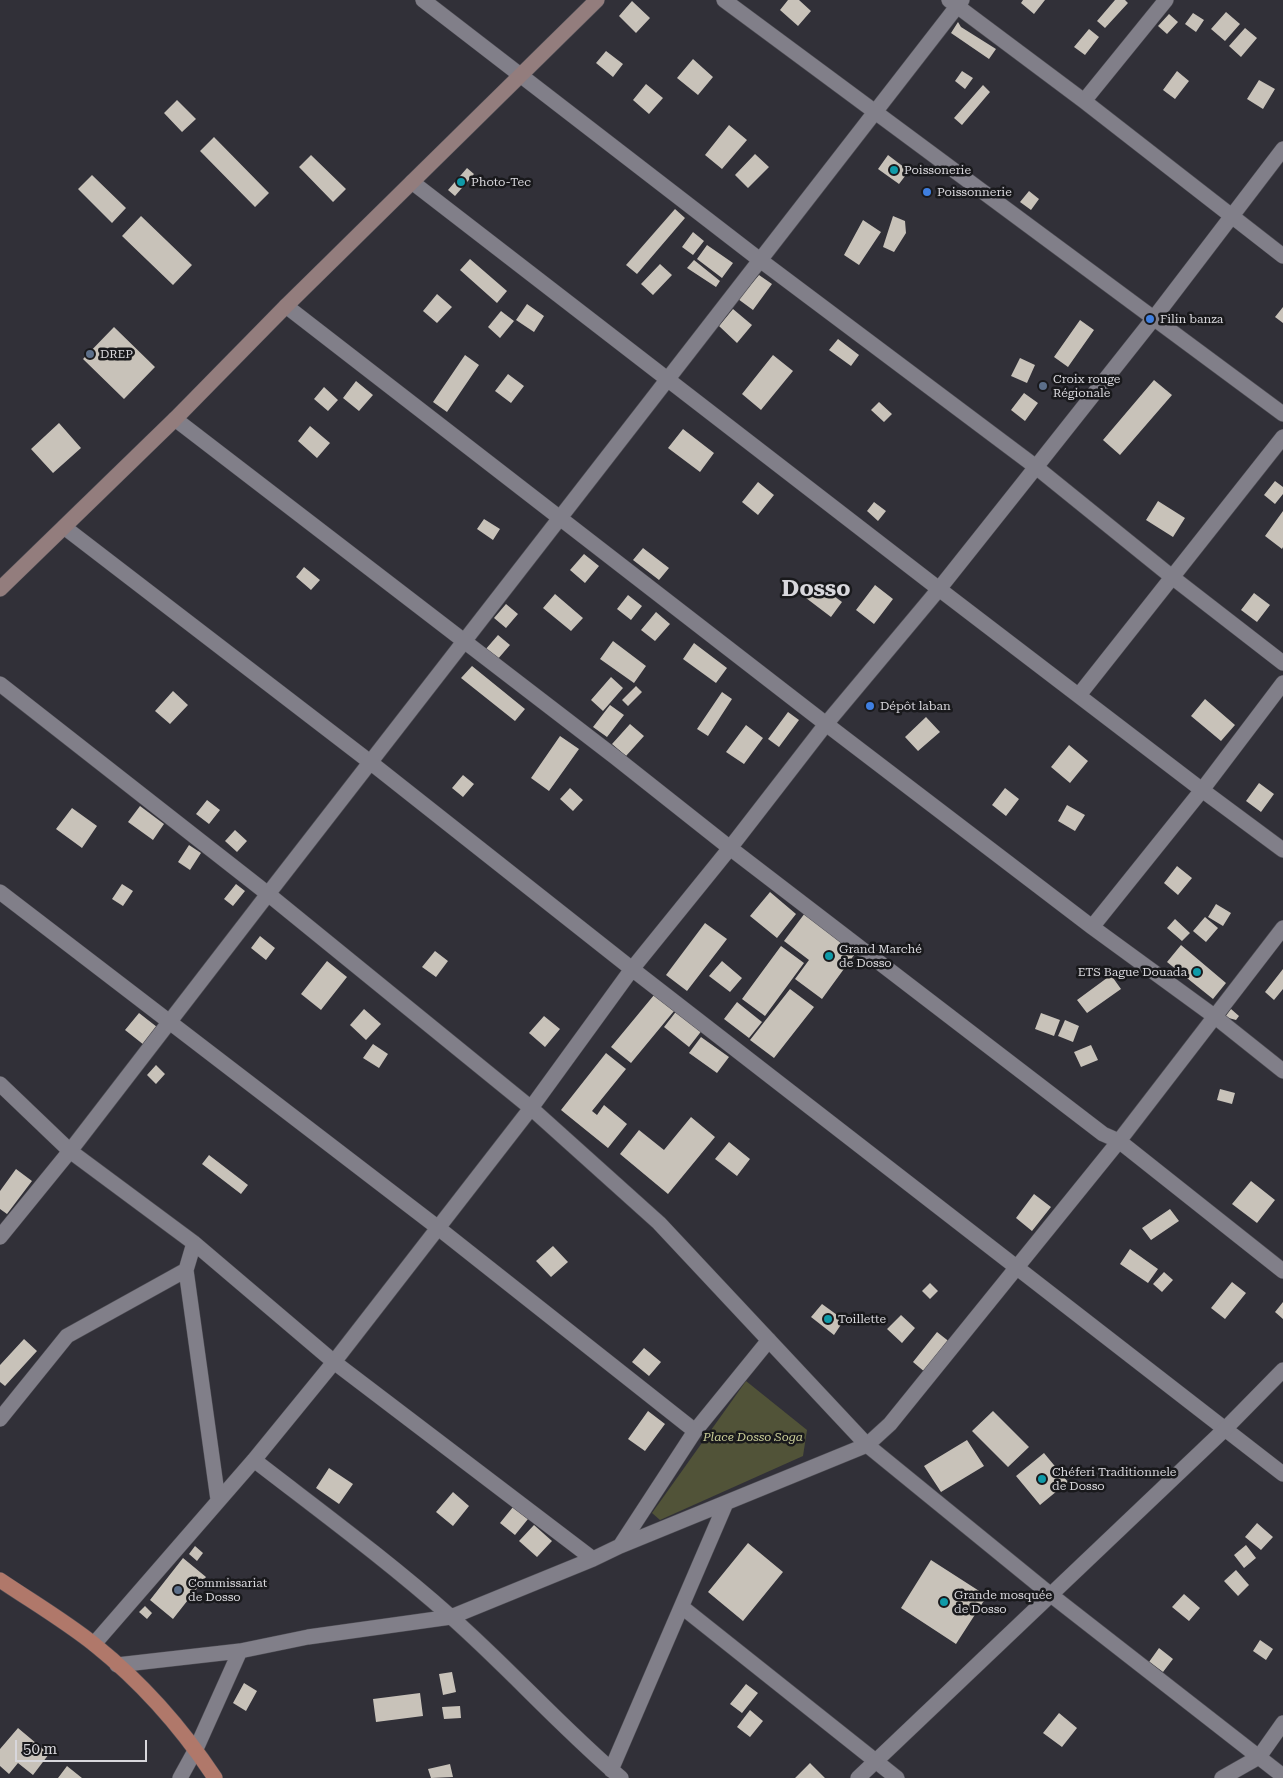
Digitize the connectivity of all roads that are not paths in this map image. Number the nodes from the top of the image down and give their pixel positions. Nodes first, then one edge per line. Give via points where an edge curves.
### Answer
1 (423, 0) edge
2 (597, 0) edge
3 (724, 0) edge
4 (1166, 0) edge
5 (956, 2) edge
6 (520, 75) junction
7 (1084, 101) junction
8 (876, 111) junction
9 (1283, 149) edge
10 (412, 182) junction
11 (1232, 216) junction
12 (1283, 256) edge
13 (760, 260) junction
14 (286, 306) junction
15 (1154, 318) junction
16 (668, 379) junction
17 (1283, 414) edge
18 (175, 418) junction
19 (1283, 437) edge
20 (1036, 467) junction
21 (560, 517) junction
22 (64, 526) junction
23 (1172, 577) junction
24 (0, 589) edge
25 (939, 589) junction
26 (464, 642) junction
27 (1283, 663) edge
28 (1283, 683) edge
29 (0, 684) edge
30 (1079, 695) junction
31 (826, 724) junction
32 (370, 762) junction
33 (1202, 790) junction
34 (730, 848) junction
35 (1283, 850) edge
36 (0, 892) edge
37 (268, 894) junction
38 (1092, 927) junction
39 (1283, 928) edge
40 (632, 969) junction
41 (1214, 1016) junction
42 (170, 1022) junction
43 (1283, 1071) edge
44 (0, 1084) edge
45 (531, 1108) junction
46 (1119, 1141) junction
47 (70, 1151) junction
48 (438, 1227) junction
49 (0, 1237) edge
50 (194, 1243) junction
51 (1017, 1268) junction
52 (186, 1270) junction
53 (1283, 1271) edge
54 (769, 1340) junction
55 (334, 1362) junction
56 (1283, 1370) edge
57 (0, 1419) edge
58 (1225, 1429) junction
59 (695, 1431) junction
60 (867, 1445) junction
61 (254, 1460) junction
62 (1283, 1474) edge
63 (218, 1500) junction
64 (726, 1503) junction
65 (620, 1546) junction
66 (593, 1559) junction
67 (0, 1580) edge
68 (1051, 1595) junction
69 (682, 1606) junction
70 (451, 1617) junction
71 (94, 1644) junction
72 (240, 1652) junction
73 (117, 1665) junction
74 (1283, 1723) edge
75 (196, 1749) junction
76 (1259, 1757) junction
77 (876, 1760) junction
78 (616, 1774) edge
79 (1283, 1776) edge
80 (180, 1778) edge
81 (215, 1778) edge
82 (858, 1778) edge
83 (898, 1778) edge
84 (1222, 1778) edge

1 - 6 street
2 - 6 main road
3 - 8 street
4 - 7 street
5 - 7 street
5 - 8 street
6 - 10 main road
6 - 13 street
7 - 11 street
8 - 13 street
8 - 15 street
9 - 11 street
10 - 14 main road
10 - 16 street
11 - 12 street
11 - 15 street
13 - 16 street
13 - 20 street
14 - 18 main road
14 - 21 street
15 - 17 street
15 - 20 street
16 - 21 street
16 - 25 street
18 - 22 main road
18 - 26 street
19 - 23 street
20 - 23 street
20 - 25 street
21 - 26 street
21 - 31 street
22 - 24 main road
22 - 32 street
23 - 27 street
23 - 30 street
25 - 30 street
25 - 31 street
26 - 32 street
26 - 34 street
28 - 33 street
29 - 37 street
30 - 33 street
31 - 34 street
31 - 38 street
32 - 37 street
32 - 40 street
33 - 35 street
33 - 38 street
34 - 40 street
34 - 46 street via 1103,1134
36 - 42 street
37 - 42 street
37 - 45 street
38 - 41 street
39 - 41 street
40 - 45 street
40 - 51 street
41 - 43 street
41 - 46 street
42 - 47 street
42 - 48 street
44 - 47 street
45 - 48 street
45 - 54 street via 659,1223
46 - 51 street
46 - 53 street
47 - 49 street
47 - 50 street
48 - 55 street
48 - 59 street
50 - 52 street
50 - 55 street
51 - 58 street
51 - 60 street via 890,1424
52 - 57 street via 67,1336
52 - 63 street
54 - 59 street
54 - 60 street
55 - 61 street
55 - 66 street
56 - 58 street
58 - 62 street
58 - 68 street
59 - 65 street
60 - 64 street
60 - 68 street
61 - 63 street
61 - 70 street
63 - 71 street
64 - 65 street
64 - 69 street
65 - 66 street
66 - 70 street
67 - 71 highway
68 - 76 street
68 - 77 street
69 - 77 street
69 - 78 street
70 - 72 street via 308,1637
70 - 78 street
71 - 73 highway
72 - 73 street
72 - 75 street
73 - 75 highway via 149,1695
74 - 76 street
75 - 80 street
75 - 81 highway
76 - 79 street
76 - 84 street
77 - 82 street
77 - 83 street

